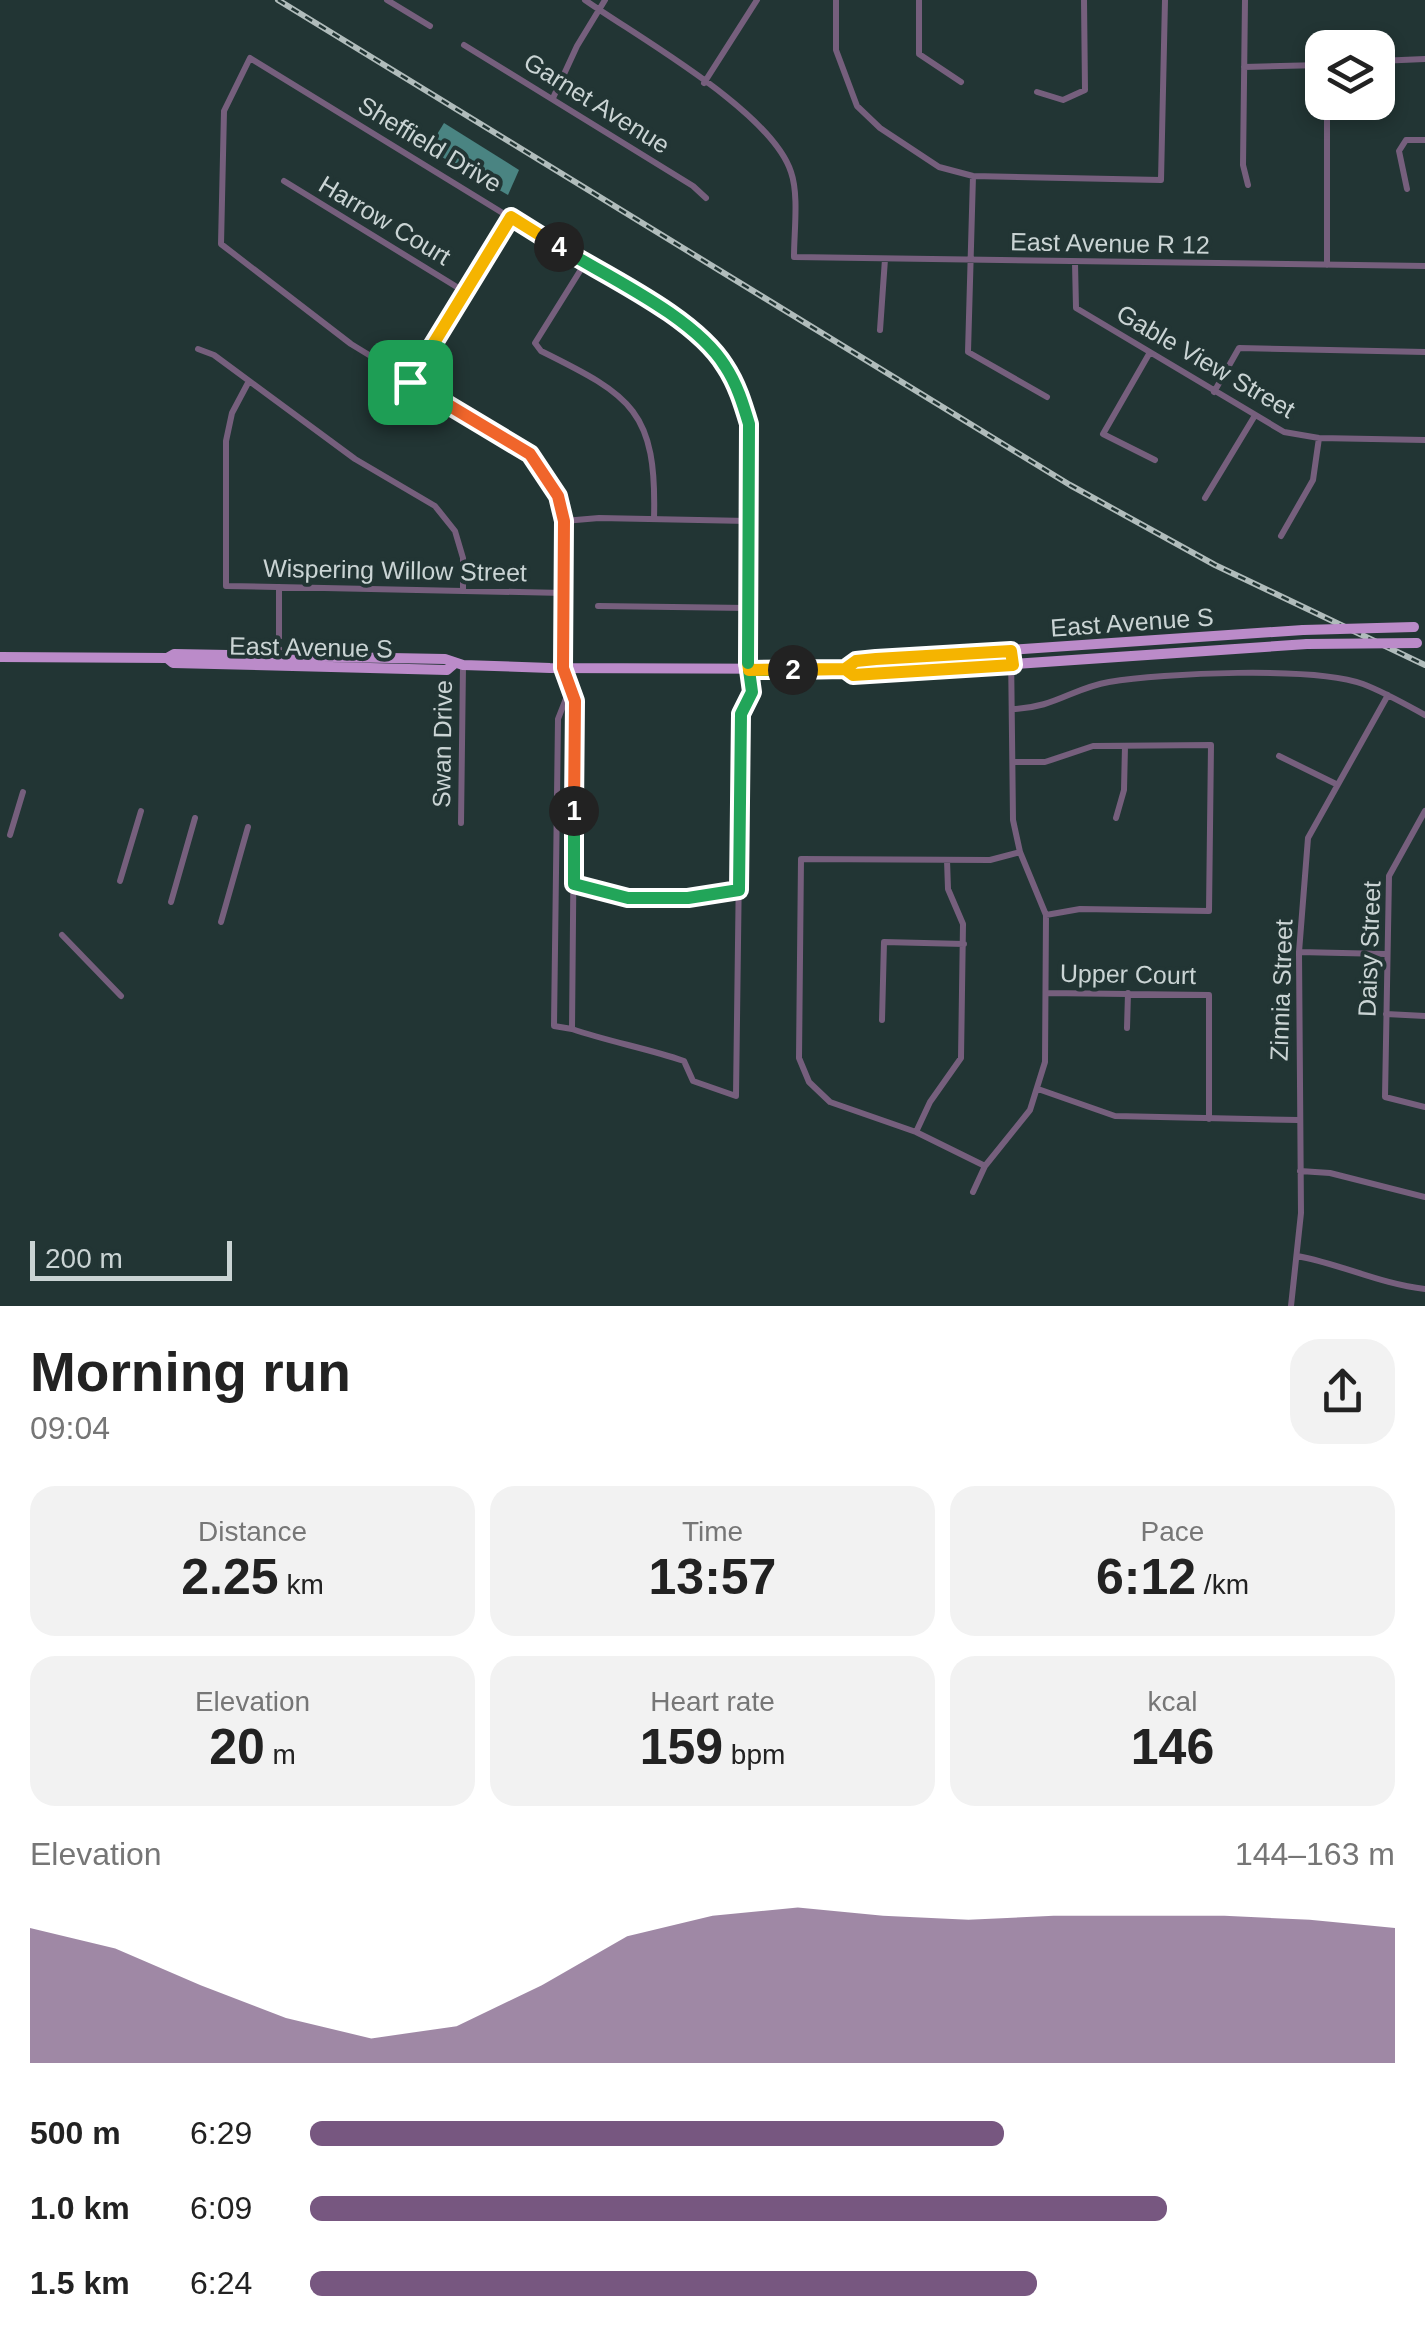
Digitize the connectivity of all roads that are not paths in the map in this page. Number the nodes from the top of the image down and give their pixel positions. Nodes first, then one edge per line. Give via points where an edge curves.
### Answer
1 (387, 0) edge
2 (585, 0) edge
3 (605, 0) edge
4 (757, 0) edge
5 (836, 0) edge
6 (919, 0) edge
7 (1084, 0) edge
8 (1165, 0) edge
9 (1245, 0) edge
10 (599, 10) junction
11 (430, 26) dead end
12 (464, 45) dead end
13 (1425, 59) edge
14 (1395, 60) edge
15 (1305, 64) edge
16 (1244, 66) junction
17 (961, 82) dead end
18 (704, 83) junction
19 (1037, 92) dead end
20 (553, 98) junction
21 (1327, 120) edge
22 (1425, 140) edge
23 (973, 176) junction
24 (284, 182) dead end
25 (1248, 185) dead end
26 (1406, 188) dead end
27 (706, 198) dead end
28 (511, 217) junction
29 (885, 259) junction
30 (970, 261) junction
31 (585, 263) junction
32 (1075, 263) junction
33 (1327, 265) junction
34 (1425, 266) edge
35 (465, 292) junction
36 (880, 330) dead end
37 (198, 349) dead end
38 (1425, 352) edge
39 (1149, 354) junction
40 (250, 381) junction
41 (410, 382) junction
42 (1214, 392) junction
43 (1048, 397) dead end
44 (1254, 416) junction
45 (1320, 438) junction
46 (1425, 440) edge
47 (1156, 460) dead end
48 (1205, 498) dead end
49 (654, 519) junction
50 (564, 521) junction
51 (748, 521) junction
52 (1281, 536) dead end
53 (279, 587) junction
54 (462, 591) junction
55 (564, 593) junction
56 (598, 606) dead end
57 (747, 608) junction
58 (1419, 627) edge
59 (1421, 644) edge
60 (1011, 651) junction
61 (279, 655) junction
62 (0, 656) edge
63 (168, 658) junction
64 (458, 664) junction
65 (227, 665) junction
66 (1013, 665) junction
67 (563, 668) junction
68 (845, 669) junction
69 (749, 670) junction
70 (569, 690) junction
71 (1388, 696) junction
72 (1014, 709) junction
73 (1425, 715) edge
74 (1126, 745) junction
75 (1279, 756) dead end
76 (1013, 762) junction
77 (1336, 784) junction
78 (22, 792) dead end
79 (141, 811) dead end
80 (1424, 815) edge
81 (195, 818) dead end
82 (1116, 818) dead end
83 (461, 822) dead end
84 (248, 827) dead end
85 (10, 835) dead end
86 (1020, 852) junction
87 (947, 860) junction
88 (120, 881) dead end
89 (574, 884) junction
90 (739, 890) junction
91 (171, 902) dead end
92 (1046, 915) junction
93 (221, 922) dead end
94 (62, 935) dead end
95 (964, 944) junction
96 (1299, 952) junction
97 (1385, 954) junction
98 (1046, 992) junction
99 (1128, 993) junction
100 (121, 996) dead end
101 (1386, 1014) junction
102 (1425, 1016) edge
103 (882, 1020) dead end
104 (1128, 1028) dead end
105 (572, 1030) junction
106 (1038, 1089) junction
107 (1425, 1107) edge
108 (1209, 1119) junction
109 (1298, 1120) junction
110 (916, 1132) junction
111 (985, 1166) junction
112 (1300, 1171) junction
113 (974, 1192) dead end
114 (1425, 1198) edge
115 (1297, 1256) junction
116 (1425, 1289) edge
117 (1291, 1306) edge

1 - 11 street
2 - 10 street
3 - 10 street
4 - 18 street
5 - 23 street via 836,50 857,106 938,166
6 - 17 street via 918,54
7 - 19 street via 1085,90 1064,100
8 - 23 street via 1162,180
9 - 16 street
10 - 18 street
10 - 20 street
12 - 20 street, Garnet Avenue
13 - 14 street
15 - 16 street
16 - 25 street
18 - 29 street, East Avenue R 12 via 758,122 784,157 792,174 794,257
20 - 27 street, Garnet Avenue
21 - 33 street
22 - 26 street via 1406,140 1398,151
23 - 30 street
24 - 35 street, Harrow Court
28 - 31 street, Sheffield Drive
28 - 35 street
28 - 41 street, Sheffield Drive via 250,58 224,111 221,244
29 - 30 street, East Avenue R 12
29 - 36 street
30 - 32 street, East Avenue R 12
30 - 43 street via 968,352
31 - 49 street via 536,343 607,383 638,421 654,463
31 - 51 street, Sheffield Drive via 687,326 724,363 749,424
32 - 33 street, East Avenue R 12
32 - 39 street, Gable View Street via 1076,308
33 - 34 street, East Avenue R 12
35 - 41 street
37 - 40 street
38 - 42 street via 1239,348
39 - 42 street, Gable View Street
39 - 47 street via 1103,434
40 - 53 street, Wispering Willow Street via 226,441 226,586
40 - 54 street via 355,459 435,506 455,531
41 - 50 street via 530,454 551,482
42 - 44 street, Gable View Street
44 - 45 street, Gable View Street via 1284,432
44 - 48 street
45 - 46 street, Gable View Street
45 - 52 street via 1313,480
49 - 50 street
49 - 51 street
50 - 55 street
51 - 57 street, Sheffield Drive
53 - 54 street, Wispering Willow Street
53 - 61 street
54 - 55 street, Wispering Willow Street
55 - 67 street
56 - 57 street
57 - 69 street, Sheffield Drive
58 - 60 main road, East Avenue S, bridge
59 - 66 main road, East Avenue S, bridge via 1307,644
60 - 66 street
60 - 68 main road, East Avenue S via 856,661
61 - 63 main road, East Avenue S
61 - 64 main road, East Avenue S
61 - 65 street
62 - 63 main road, East Avenue S
63 - 65 main road, East Avenue S
64 - 65 main road, East Avenue S via 447,670
64 - 67 main road, East Avenue S
64 - 83 street, Swan Drive
66 - 68 main road, East Avenue S via 853,675
66 - 72 street
67 - 69 main road, East Avenue S
67 - 70 street
68 - 69 main road, East Avenue S
69 - 90 street, Sheffield Drive via 752,692 741,714
70 - 89 street via 575,701
70 - 105 street via 558,719 554,1026
71 - 72 street via 1339,678 1211,676 1108,682 1049,706
71 - 73 street
71 - 77 street, Zinnia Street
72 - 76 street
74 - 76 street
74 - 82 street
74 - 92 street via 1211,746 1209,912 1080,909
75 - 77 street
76 - 86 street
77 - 96 street, Zinnia Street via 1308,838
78 - 85 street
79 - 88 street
80 - 97 street, Daisy Street via 1389,876
81 - 91 street
84 - 93 street
86 - 87 street
86 - 92 street
87 - 95 street
87 - 110 street via 801,859 799,1058 808,1082 830,1102
89 - 90 street via 628,898
89 - 105 street
90 - 105 street, Sheffield Drive via 736,1096 693,1082 684,1061
92 - 98 street
94 - 100 street
95 - 103 street via 884,942
95 - 110 street via 961,1058
96 - 97 street
96 - 109 street, Zinnia Street
97 - 101 street, Daisy Street
98 - 99 street, Upper Court
98 - 106 street
99 - 104 street
99 - 108 street, Upper Court via 1209,994
101 - 102 street
101 - 107 street, Daisy Street via 1385,1098
106 - 108 street via 1115,1116
106 - 111 street via 1030,1110
108 - 109 street
109 - 112 street, Zinnia Street
110 - 111 street
111 - 113 street
112 - 114 street
112 - 115 street, Zinnia Street
115 - 116 street
115 - 117 street, Zinnia Street

